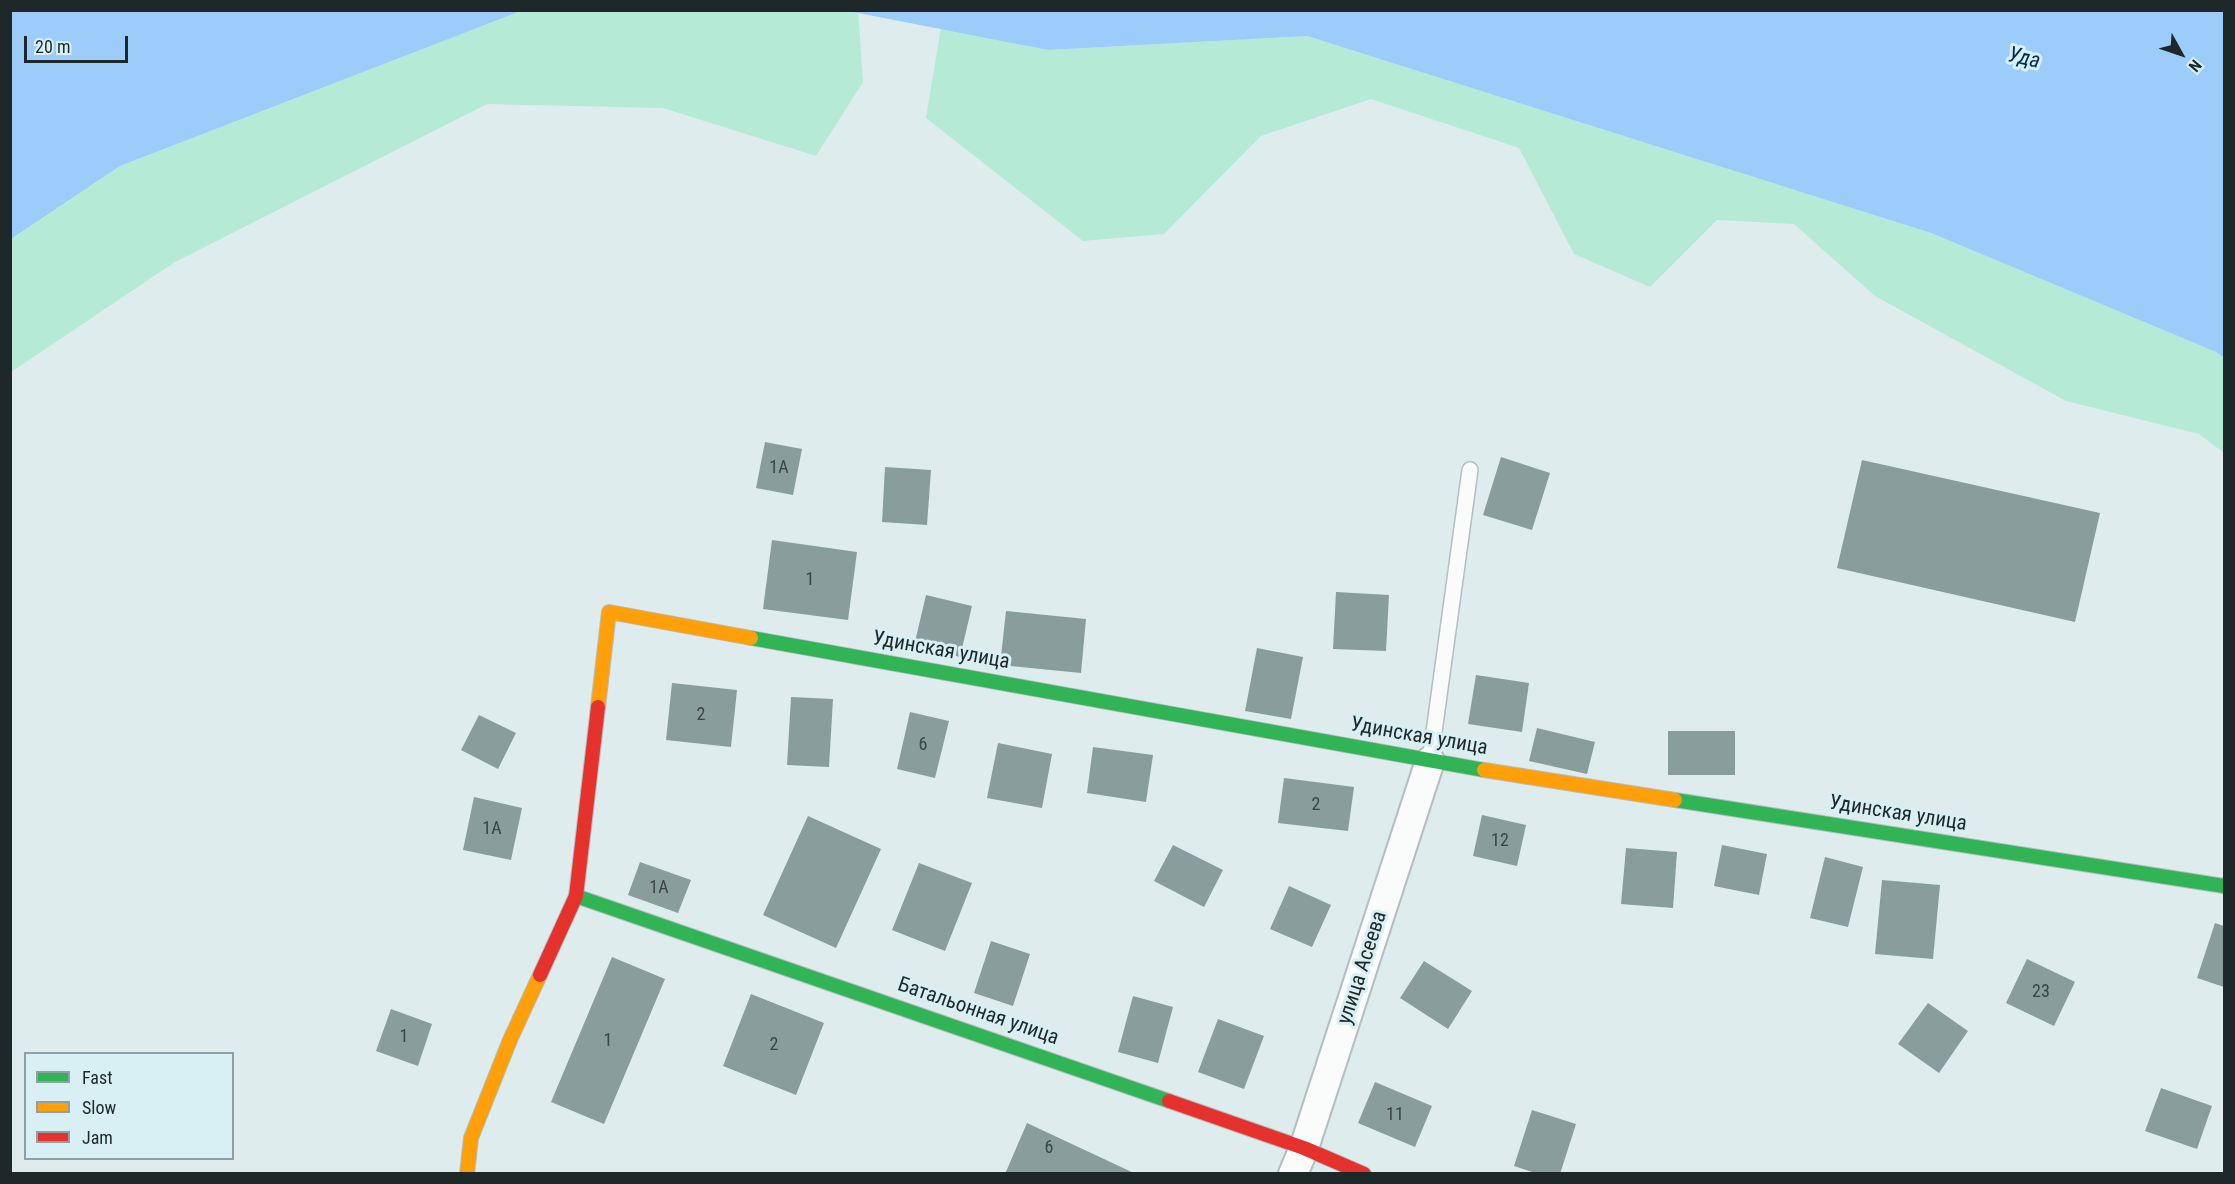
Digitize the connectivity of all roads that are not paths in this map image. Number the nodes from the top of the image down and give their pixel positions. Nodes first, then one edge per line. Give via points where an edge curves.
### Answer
1 (1470, 470) dead end
2 (1430, 761) junction
3 (2224, 886) edge
4 (576, 896) junction
5 (1304, 1148) junction
6 (467, 1173) edge
7 (1293, 1173) edge
8 (1364, 1173) edge

1 - 2 lane
2 - 3 street, Удинская улица
2 - 4 street, Удинская улица via 609,612
2 - 5 street, улица Асеева
4 - 5 street, Батальонная улица
4 - 6 street via 510,1040 471,1138
5 - 7 street, улица Асеева
5 - 8 street, Батальонная улица

